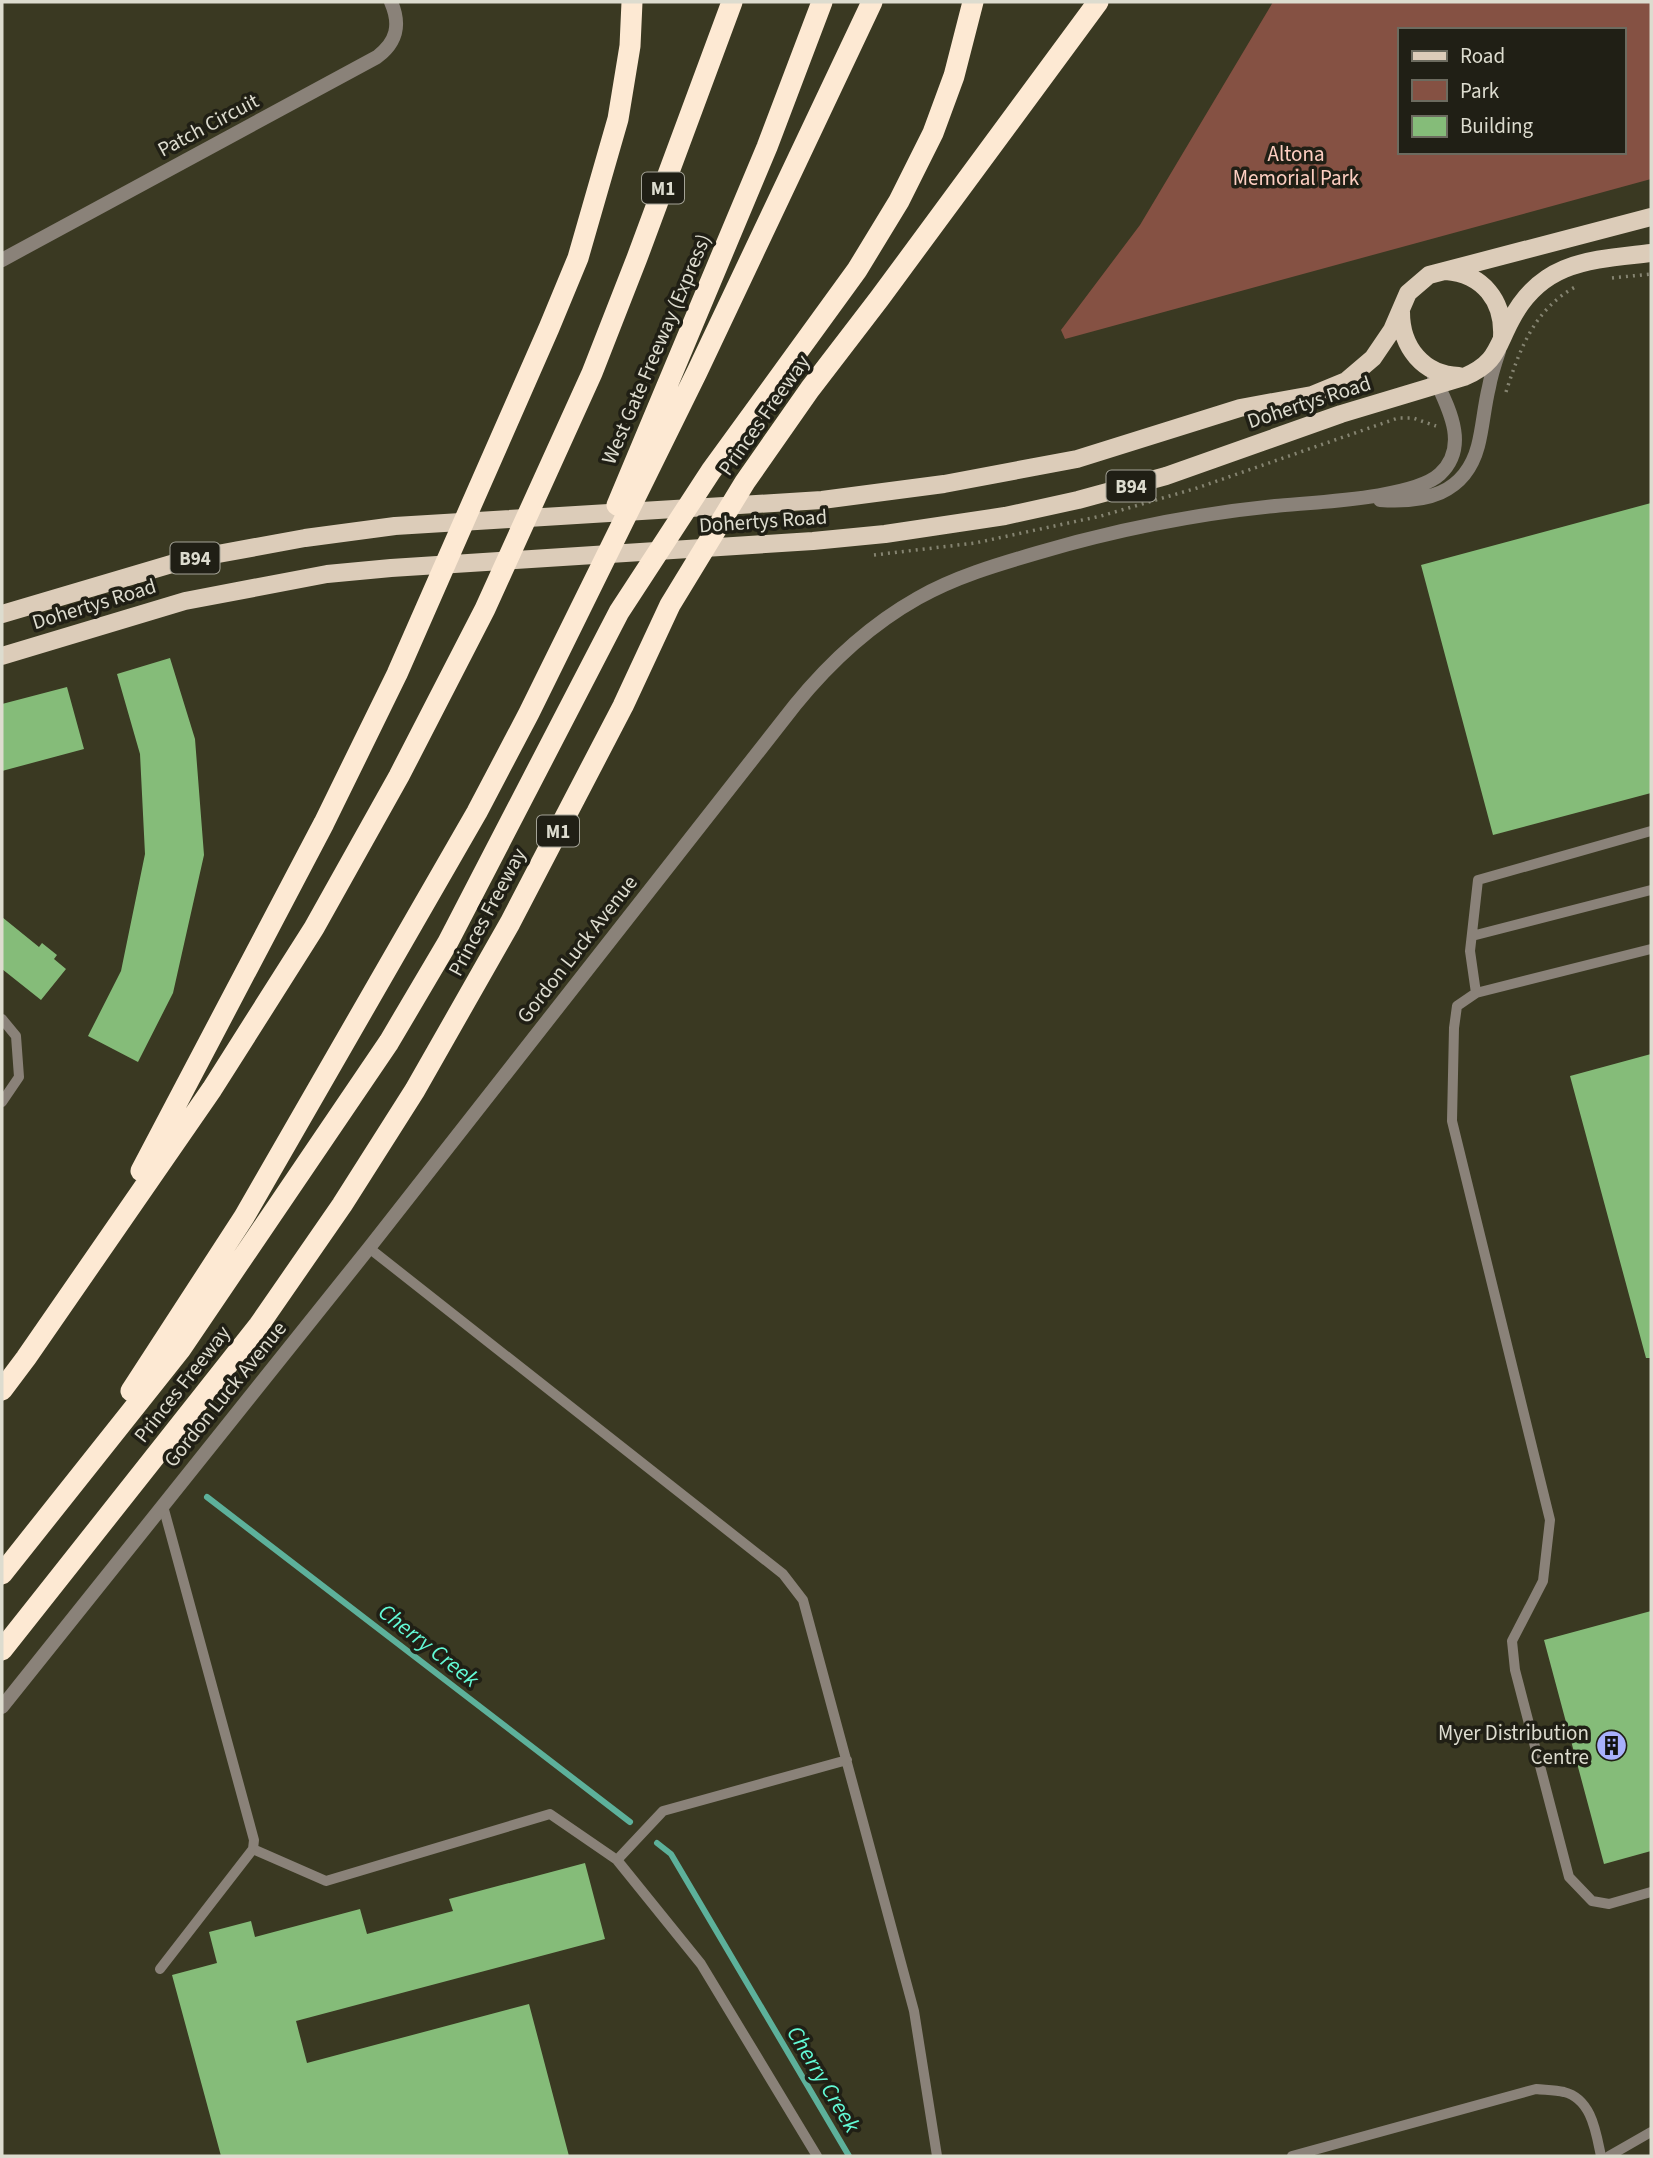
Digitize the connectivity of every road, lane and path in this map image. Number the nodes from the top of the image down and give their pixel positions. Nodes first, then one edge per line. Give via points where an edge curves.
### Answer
1 (391, 2) edge
2 (632, 2) edge
3 (732, 2) edge
4 (822, 2) edge
5 (872, 2) edge
6 (973, 2) edge
7 (1098, 2) edge
8 (1651, 217) edge
9 (1651, 253) edge
10 (2, 260) edge
11 (1439, 271) junction
12 (1402, 305) junction
13 (1501, 344) junction
14 (1435, 377) junction
15 (1365, 498) junction
16 (2, 614) edge
17 (2, 656) edge
18 (529, 713) junction
19 (1651, 831) edge
20 (1651, 890) edge
21 (1472, 936) junction
22 (1651, 948) edge
23 (1476, 993) junction
24 (2, 1019) edge
25 (2, 1102) edge
26 (369, 1248) junction
27 (26, 1358) junction
28 (2, 1390) edge
29 (163, 1506) junction
30 (2, 1568) edge
31 (2, 1574) edge
32 (2, 1650) edge
33 (2, 1707) edge
34 (847, 1760) junction
35 (253, 1849) junction
36 (617, 1860) junction
37 (1651, 1892) edge
38 (160, 1969) dead end
39 (1651, 2132) edge
40 (817, 2156) edge
41 (937, 2156) edge
42 (1292, 2156) edge
43 (1601, 2156) edge
44 (1609, 2156) edge

1 - 10 street, Patch Circuit via 396,36 377,57
2 - 27 highway via 618,119 579,258 489,470 386,698 194,1073 135,1183
3 - 27 highway, M1 via 592,373 485,609 399,776 314,928 220,1077
4 - 18 highway, West Gate Freeway (Express) via 698,315
5 - 18 highway
6 - 31 highway via 933,133 899,201 857,270 711,471 619,612 448,942 389,1042 180,1350
7 - 32 highway, Princes Freeway / M1 via 745,482 670,605 510,923 415,1090 342,1205 259,1325
8 - 11 main road, Dohertys Road / B94
9 - 13 main road, Dohertys Road / B94 via 1582,262 1554,274 1522,302
11 - 12 main road, Dohertys Road / B94 via 1415,285
11 - 13 main road via 1469,276 1491,292 1502,321
12 - 14 main road via 1407,344
12 - 16 main road, Dohertys Road / B94 via 1373,358 1355,375 1324,391 1240,408 1050,465 822,500 395,526 281,542 185,560
13 - 14 main road, Dohertys Road / B94 via 1489,362 1471,374
13 - 15 street, Gordon Luck Avenue via 1479,443 1464,473 1447,490 1427,498
14 - 15 street, Gordon Luck Avenue via 1456,434 1449,463 1425,483
14 - 17 main road, Dohertys Road / B94 via 1166,476 971,522 813,541 327,574 185,601
15 - 26 street, Gordon Luck Avenue via 1237,510 1084,540 961,578 874,626 833,662 795,705
18 - 30 highway, Princes Freeway via 244,1217 135,1386
19 - 21 lane via 1478,880
20 - 21 lane
21 - 23 lane
22 - 23 lane
23 - 37 lane via 1457,1006 1452,1121 1550,1520 1543,1581 1512,1641 1515,1671 1569,1877 1592,1901 1600,1903
24 - 25 lane via 16,1036 19,1077
26 - 29 street, Gordon Luck Avenue
26 - 34 lane via 795,1587 809,1616
27 - 28 highway, M1
29 - 33 street, Gordon Luck Avenue
29 - 35 lane via 252,1826
34 - 36 lane via 663,1811
34 - 41 lane via 914,2011
35 - 36 lane via 326,1881 550,1814
35 - 38 lane
36 - 40 lane via 701,1965
39 - 44 lane
42 - 43 lane via 1536,2089 1566,2092 1578,2100 1593,2118

